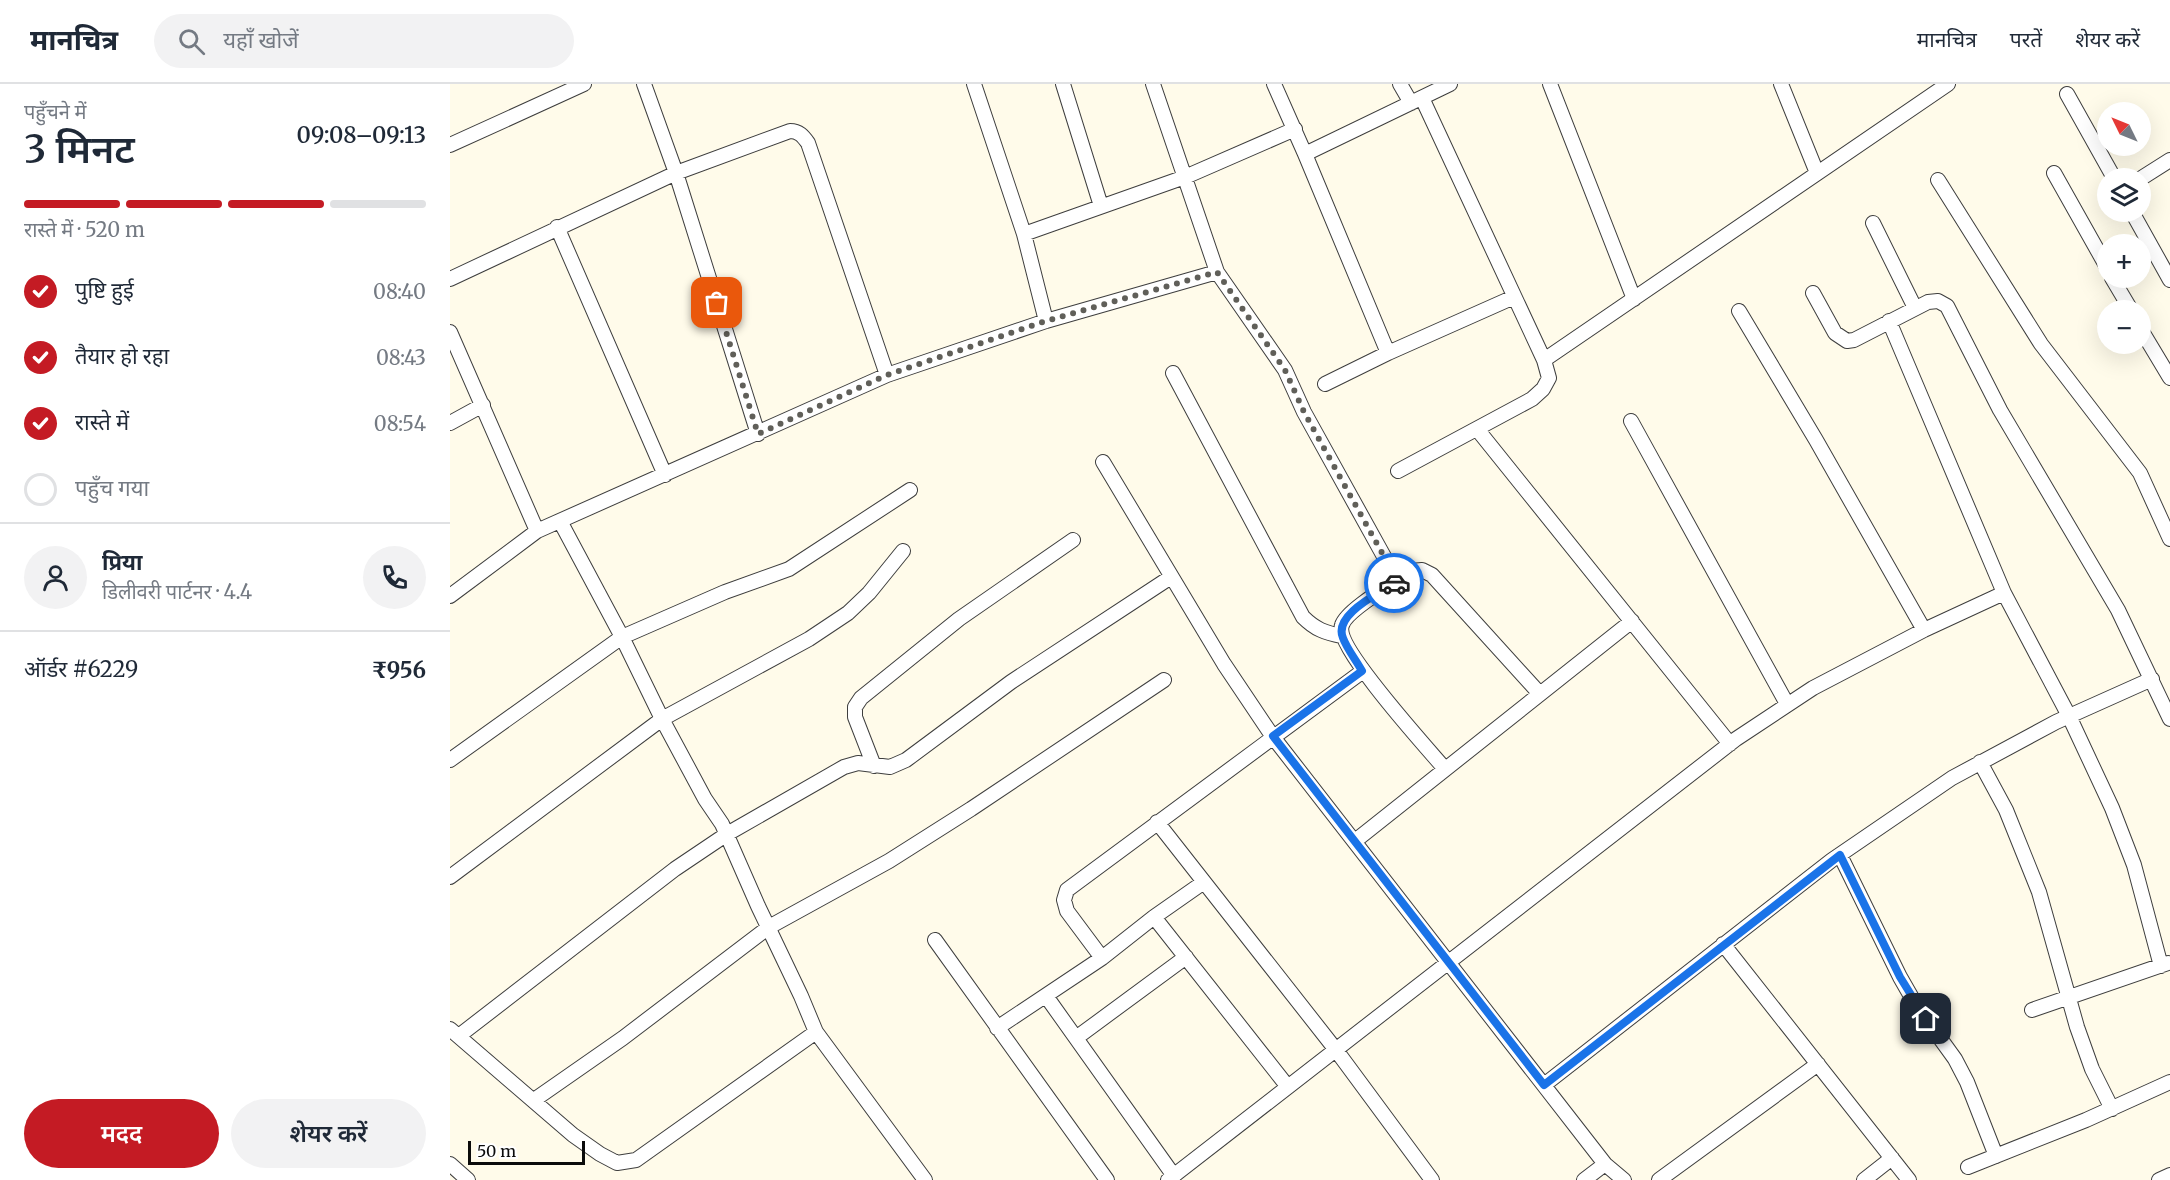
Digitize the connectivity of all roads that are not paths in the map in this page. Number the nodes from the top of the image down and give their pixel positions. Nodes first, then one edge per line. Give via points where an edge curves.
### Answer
1 (584, 84) edge
2 (644, 84) edge
3 (974, 84) edge
4 (1063, 84) edge
5 (1153, 84) edge
6 (1274, 84) edge
7 (1400, 84) edge
8 (1450, 84) edge
9 (1550, 84) edge
10 (1781, 84) edge
11 (1948, 84) edge
12 (2067, 94) dead end
13 (1416, 101) junction
14 (1295, 129) junction
15 (450, 145) edge
16 (1305, 154) junction
17 (2170, 160) edge
18 (2108, 168) edge
19 (2151, 172) edge
20 (676, 173) junction
21 (1817, 173) junction
22 (2054, 173) dead end
23 (1185, 177) junction
24 (1938, 180) dead end
25 (1101, 206) junction
26 (2138, 222) edge
27 (1873, 223) dead end
28 (557, 227) junction
29 (1024, 234) junction
30 (2097, 249) edge
31 (1217, 272) junction
32 (450, 279) edge
33 (2170, 280) edge
34 (1813, 293) dead end
35 (1514, 297) junction
36 (1634, 299) junction
37 (1915, 308) junction
38 (1739, 311) dead end
39 (1046, 321) junction
40 (1889, 321) junction
41 (450, 332) edge
42 (2151, 346) edge
43 (1388, 353) junction
44 (1544, 360) junction
45 (1173, 373) dead end
46 (887, 375) junction
47 (2170, 378) edge
48 (1325, 384) dead end
49 (483, 405) junction
50 (1631, 421) dead end
51 (450, 423) edge
52 (1477, 429) junction
53 (758, 434) junction
54 (1103, 462) dead end
55 (1398, 471) dead end
56 (665, 475) junction
57 (910, 490) dead end
58 (560, 521) junction
59 (537, 531) junction
60 (2170, 538) edge
61 (1073, 540) dead end
62 (903, 551) dead end
63 (1171, 577) junction
64 (1397, 580) junction
65 (2004, 593) junction
66 (450, 596) edge
67 (1632, 621) junction
68 (1924, 630) junction
69 (1342, 636) junction
70 (622, 637) junction
71 (1362, 671) junction
72 (2152, 679) junction
73 (1164, 680) dead end
74 (1540, 694) junction
75 (1787, 704) junction
76 (2069, 716) junction
77 (662, 719) junction
78 (2170, 719) edge
79 (1273, 736) junction
80 (1730, 744) junction
81 (450, 760) edge
82 (1980, 762) junction
83 (874, 766) junction
84 (1445, 770) junction
85 (1157, 822) junction
86 (727, 834) junction
87 (1355, 841) junction
88 (1840, 855) junction
89 (450, 877) edge
90 (1204, 882) junction
91 (1154, 917) junction
92 (769, 927) junction
93 (935, 940) dead end
94 (1723, 944) junction
95 (1186, 957) junction
96 (1102, 958) junction
97 (1449, 962) junction
98 (2166, 964) edge
99 (1046, 996) junction
100 (2068, 998) junction
101 (2032, 1010) dead end
102 (997, 1028) junction
103 (455, 1032) edge
104 (816, 1032) junction
105 (1076, 1038) junction
106 (1336, 1050) junction
107 (1818, 1064) junction
108 (2170, 1082) edge
109 (1544, 1085) junction
110 (1288, 1087) junction
111 (534, 1100) junction
112 (2112, 1109) junction
113 (1996, 1156) junction
114 (1892, 1158) junction
115 (450, 1164) edge
116 (1605, 1164) junction
117 (1968, 1167) dead end
118 (2170, 1175) edge
119 (1171, 1178) edge
120 (922, 1179) edge
121 (1428, 1179) edge
122 (468, 1180) edge
123 (1107, 1180) edge
124 (1584, 1180) edge
125 (1624, 1180) edge
126 (1659, 1180) edge
127 (1864, 1180) edge
128 (1909, 1180) edge
129 (2159, 1180) edge

1 - 15 street
2 - 20 street
3 - 29 street
4 - 25 street
5 - 23 street
6 - 14 street
7 - 13 street
8 - 13 street
9 - 36 street
10 - 21 street
11 - 21 street
12 - 18 street
13 - 16 street
13 - 35 street
14 - 16 street
14 - 23 street
16 - 43 street
17 - 19 street
20 - 28 street
20 - 46 street via 790,131 802,134
20 - 53 street
21 - 36 street
22 - 30 street
23 - 25 street
23 - 31 street
24 - 60 street via 2042,344 2139,473
25 - 29 street
26 - 33 street
27 - 37 street
28 - 32 street
28 - 56 street
29 - 39 street
31 - 39 street
31 - 64 street via 1285,370
34 - 40 street via 1835,333 1847,341
35 - 43 street
35 - 44 street
36 - 44 street
37 - 40 street
37 - 72 street via 1938,301 1947,306 2000,410 2118,610
38 - 68 street
39 - 46 street
40 - 65 street
41 - 49 street
42 - 47 street
43 - 48 street
44 - 52 street via 1549,378 1543,389
45 - 69 street via 1303,617 1323,632
46 - 53 street
49 - 51 street
49 - 59 street
50 - 75 street
52 - 55 street
52 - 67 street
53 - 56 street
54 - 63 street
56 - 58 street
57 - 70 street via 789,569
58 - 59 street
58 - 70 street
59 - 66 street
61 - 83 street via 959,619 861,698 855,707 855,717
62 - 77 street via 848,614 810,639
63 - 79 street
63 - 83 street via 1011,682 906,760 890,767
64 - 69 street via 1348,614 1341,626
64 - 74 street via 1422,570 1432,575
65 - 68 street
65 - 76 street
67 - 74 street
67 - 80 street
68 - 75 street
69 - 71 street
70 - 77 street
70 - 81 street
71 - 79 street
71 - 84 street
72 - 76 street
72 - 78 street
73 - 92 street via 889,861
74 - 84 street
75 - 80 street
76 - 82 street
76 - 98 street via 2112,808
77 - 86 street
77 - 89 street
79 - 85 street
79 - 87 street
80 - 97 street
82 - 88 street
82 - 100 street via 2006,810 2039,892
83 - 86 street via 858,763 844,767
84 - 87 street
85 - 90 street
85 - 96 street via 1067,890 1064,900 1068,911
86 - 92 street
86 - 103 street
87 - 97 street
88 - 94 street
88 - 113 street via 1900,977 1967,1082
90 - 91 street
90 - 106 street
91 - 95 street
91 - 96 street
92 - 104 street
92 - 111 street
93 - 102 street
94 - 107 street
94 - 109 street
95 - 105 street
95 - 110 street
96 - 99 street
97 - 106 street
97 - 109 street
98 - 100 street
99 - 102 street
99 - 105 street
100 - 101 street
100 - 112 street via 2092,1069
102 - 123 street
103 - 111 street
104 - 111 street via 636,1160 617,1163 600,1154
104 - 120 street
105 - 119 street
106 - 110 street
106 - 121 street
107 - 114 street
107 - 126 street
108 - 112 street
109 - 116 street
110 - 119 street
112 - 113 street
113 - 117 street
114 - 127 street
114 - 128 street
115 - 122 street
116 - 124 street
116 - 125 street
118 - 129 street

